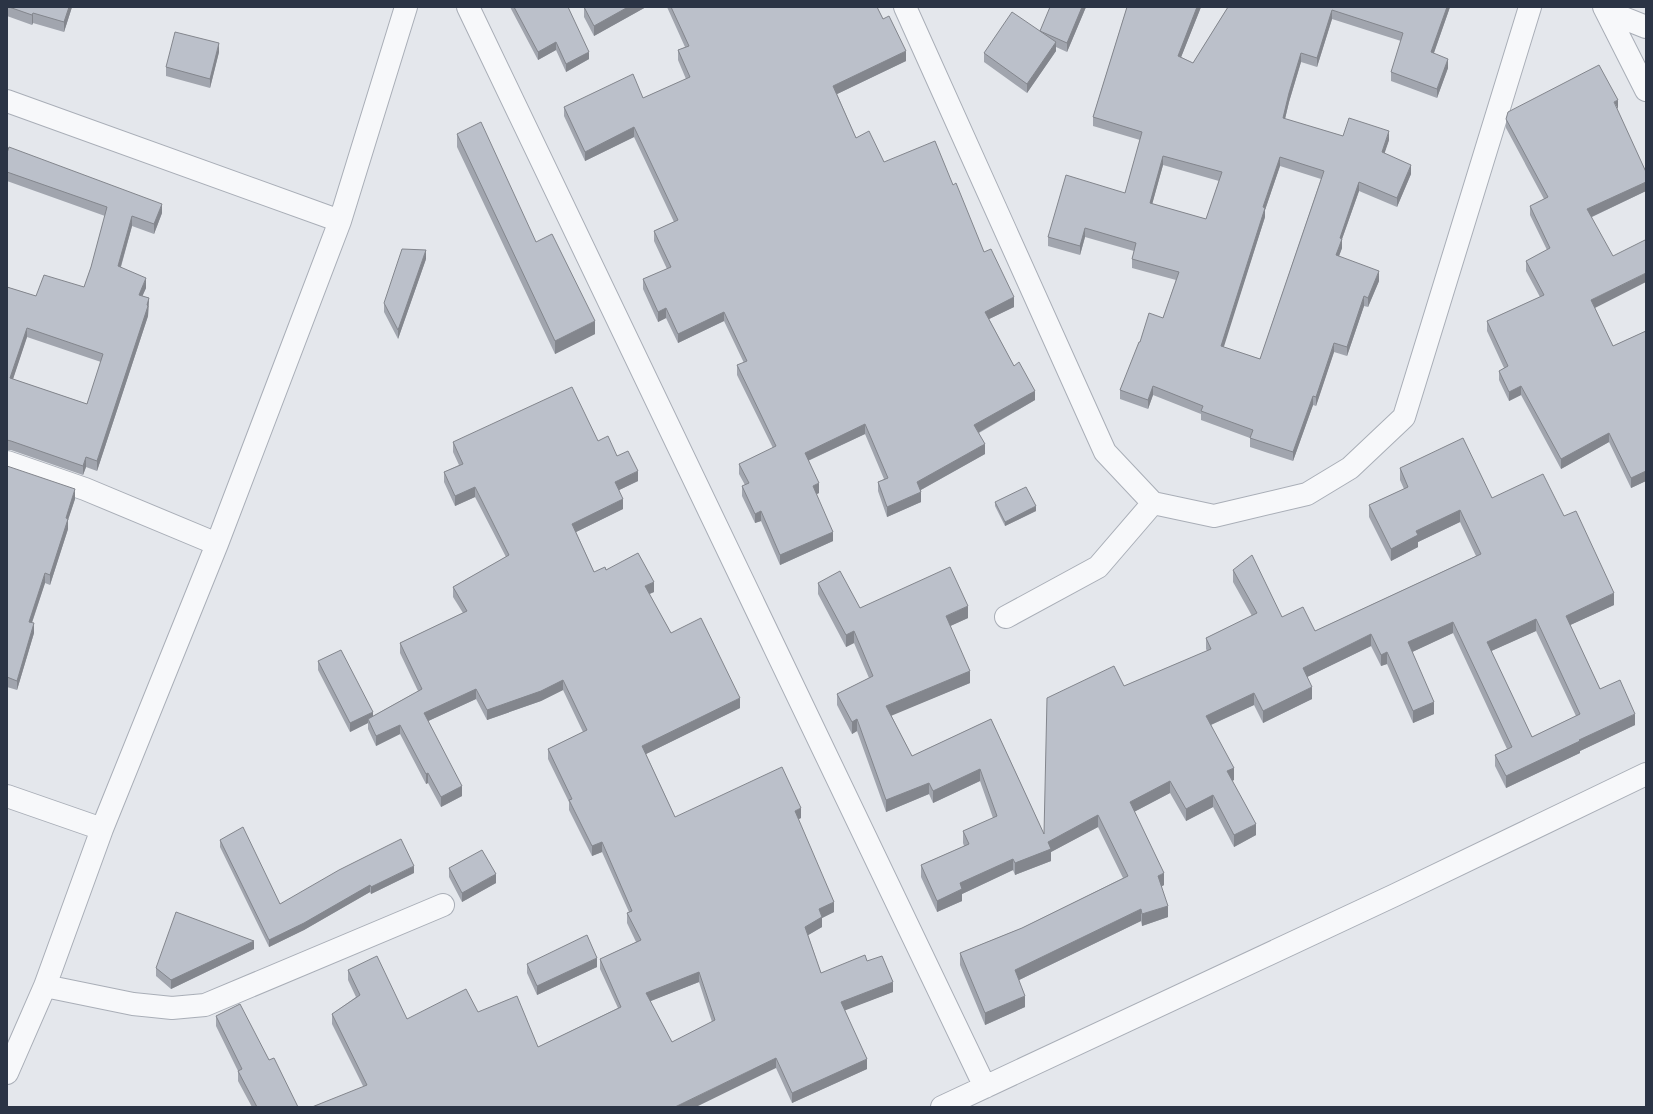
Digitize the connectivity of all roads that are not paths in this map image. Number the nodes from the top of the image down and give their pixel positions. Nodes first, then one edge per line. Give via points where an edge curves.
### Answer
1 (406, 7) edge
2 (468, 7) edge
3 (905, 7) edge
4 (1530, 7) edge
5 (1605, 9) edge
6 (1646, 27) edge
7 (1646, 90) edge
8 (7, 101) edge
9 (340, 221) junction
10 (7, 462) edge
11 (1153, 503) junction
12 (217, 544) junction
13 (1006, 617) dead end
14 (1646, 774) edge
15 (7, 796) edge
16 (102, 830) junction
17 (443, 905) dead end
18 (45, 986) junction
19 (7, 1073) edge
20 (984, 1087) junction
21 (942, 1107) edge

1 - 9 street
2 - 20 street
3 - 11 street via 1106,452
4 - 11 street via 1404,417 1350,468 1307,494 1214,516
5 - 6 street
5 - 7 street
8 - 9 street
9 - 12 street
10 - 12 street via 85,489
11 - 13 street via 1098,566
12 - 16 street
14 - 20 street via 1395,895
15 - 16 street
16 - 18 street
17 - 18 street via 205,1005 156,1007
18 - 19 street
20 - 21 street

